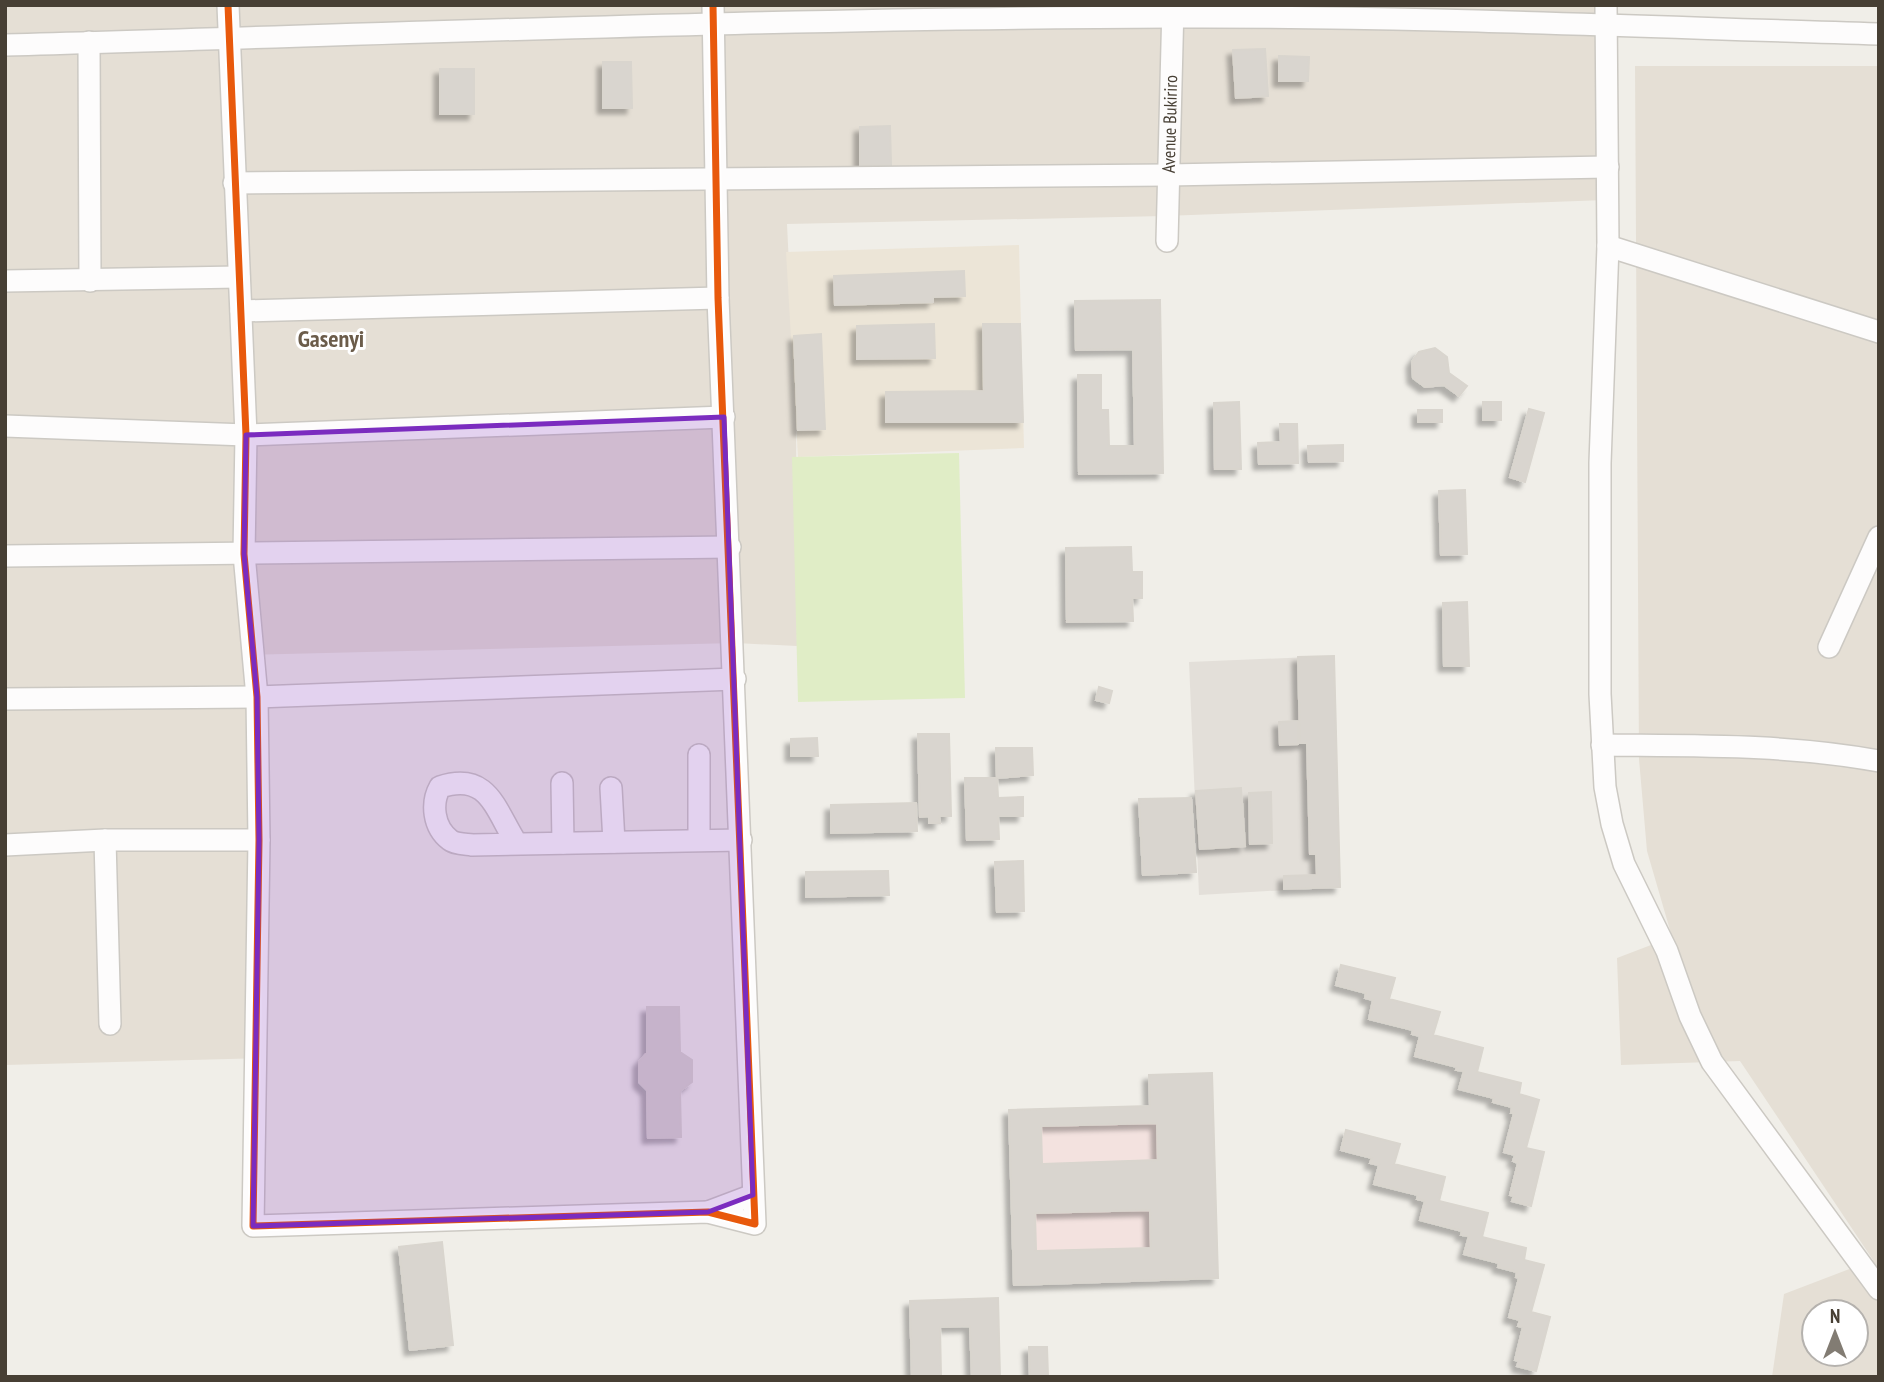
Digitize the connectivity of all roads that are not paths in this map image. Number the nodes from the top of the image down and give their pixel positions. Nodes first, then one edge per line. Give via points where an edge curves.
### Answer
1 (228, 5) edge
2 (1173, 11) edge
3 (714, 15) edge
4 (1606, 15) edge
5 (1879, 34) edge
6 (229, 39) junction
7 (89, 42) junction
8 (5, 45) edge
9 (1608, 167) junction
10 (1168, 176) junction
11 (718, 179) junction
12 (234, 183) junction
13 (1167, 241) dead end
14 (1608, 246) junction
15 (239, 277) junction
16 (5, 281) edge
17 (90, 281) junction
18 (718, 298) junction
19 (241, 311) junction
20 (1879, 332) edge
21 (724, 417) junction
22 (5, 426) edge
23 (246, 435) junction
24 (1879, 537) edge
25 (730, 547) junction
26 (244, 554) junction
27 (5, 555) edge
28 (1829, 647) dead end
29 (735, 680) junction
30 (257, 697) junction
31 (5, 699) edge
32 (1602, 745) junction
33 (699, 755) dead end
34 (1879, 761) edge
35 (562, 783) dead end
36 (611, 788) dead end
37 (259, 839) junction
38 (741, 839) junction
39 (105, 840) junction
40 (699, 840) junction
41 (614, 842) junction
42 (563, 843) junction
43 (517, 844) dead end
44 (5, 845) edge
45 (110, 1024) dead end
46 (1879, 1289) edge

1 - 6 street
2 - 3 street
2 - 4 street via 1510,20
2 - 10 street, Avenue Bukiriro
3 - 6 street
3 - 11 street
4 - 5 street
4 - 9 street
6 - 7 street
6 - 12 street
7 - 8 street
7 - 17 street
9 - 10 street
9 - 14 street
10 - 11 street
10 - 13 street, Avenue Bukiriro
11 - 12 street
11 - 18 street
12 - 15 street
14 - 20 street
14 - 32 street via 1600,463
15 - 17 street
15 - 19 street
16 - 17 street
18 - 19 street
18 - 21 street
19 - 23 street
21 - 23 street
21 - 25 street
22 - 23 street
23 - 26 street
24 - 28 street
25 - 26 street
25 - 29 street
26 - 27 street
26 - 30 street
29 - 30 street
29 - 38 street
30 - 31 street
30 - 37 street
32 - 34 street via 1766,747 1827,751
32 - 46 street via 1605,787 1624,864 1667,951 1712,1062
33 - 40 street
35 - 42 street
36 - 41 street
37 - 38 street via 253,1226 708,1212 755,1224
37 - 39 street
38 - 40 street
39 - 44 street
39 - 45 street
40 - 41 street
41 - 42 street
42 - 43 street

